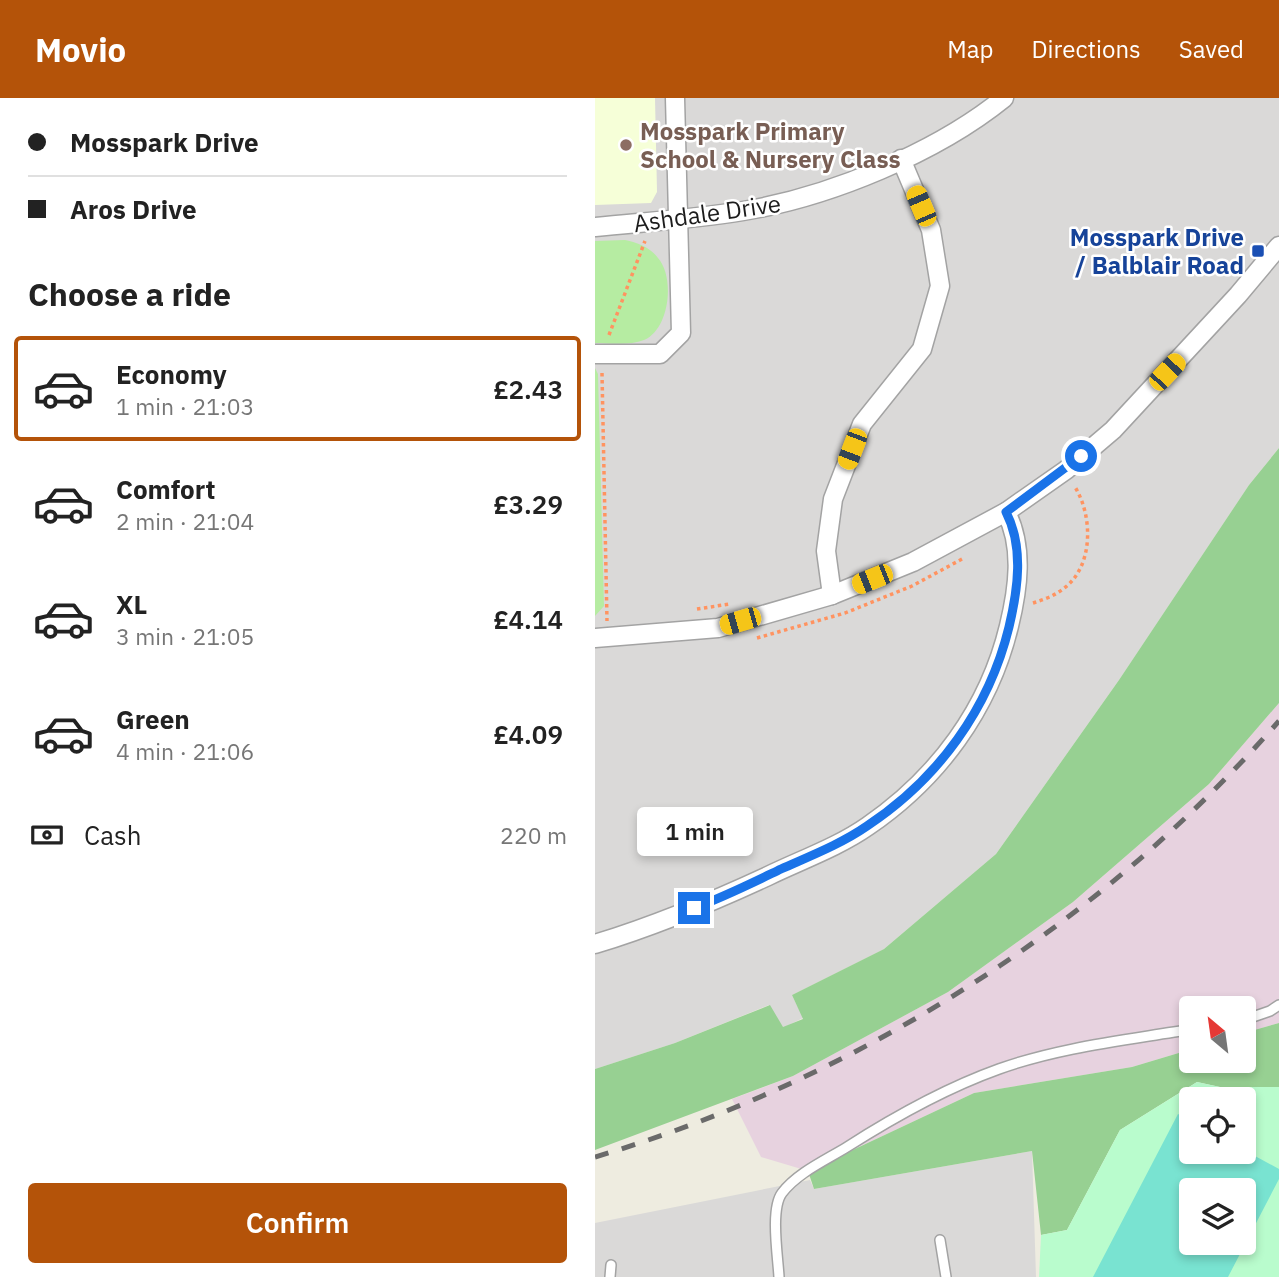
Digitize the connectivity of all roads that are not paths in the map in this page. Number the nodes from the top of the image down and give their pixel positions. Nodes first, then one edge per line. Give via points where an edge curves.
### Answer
1 (675, 98) edge
2 (1004, 98) edge
3 (901, 159) junction
4 (677, 220) junction
5 (595, 227) edge
6 (1279, 246) edge
7 (598, 354) edge
8 (1006, 512) junction
9 (832, 595) junction
10 (601, 637) edge
11 (595, 944) edge
12 (1279, 1005) edge
13 (1257, 1016) edge
14 (1179, 1031) edge
15 (940, 1240) dead end
16 (611, 1265) dead end
17 (610, 1277) edge
18 (779, 1277) edge
19 (946, 1277) edge

1 - 4 street
2 - 3 street, Ashdale Drive via 954,133
3 - 4 street, Ashdale Drive via 796,200
3 - 9 street via 931,230 940,286 922,349 862,424 832,499 826,551
4 - 5 street, Ashdale Drive
4 - 7 street via 681,334 660,354
6 - 8 street via 1113,430
8 - 9 street via 913,562
8 - 11 street via 1015,530 1018,558 1004,646 965,730 935,769 866,827 810,856 716,900
9 - 10 street via 717,628
12 - 13 lane
14 - 18 lane via 1059,1052 999,1069 868,1134 782,1193 776,1205
15 - 19 lane
16 - 17 lane

